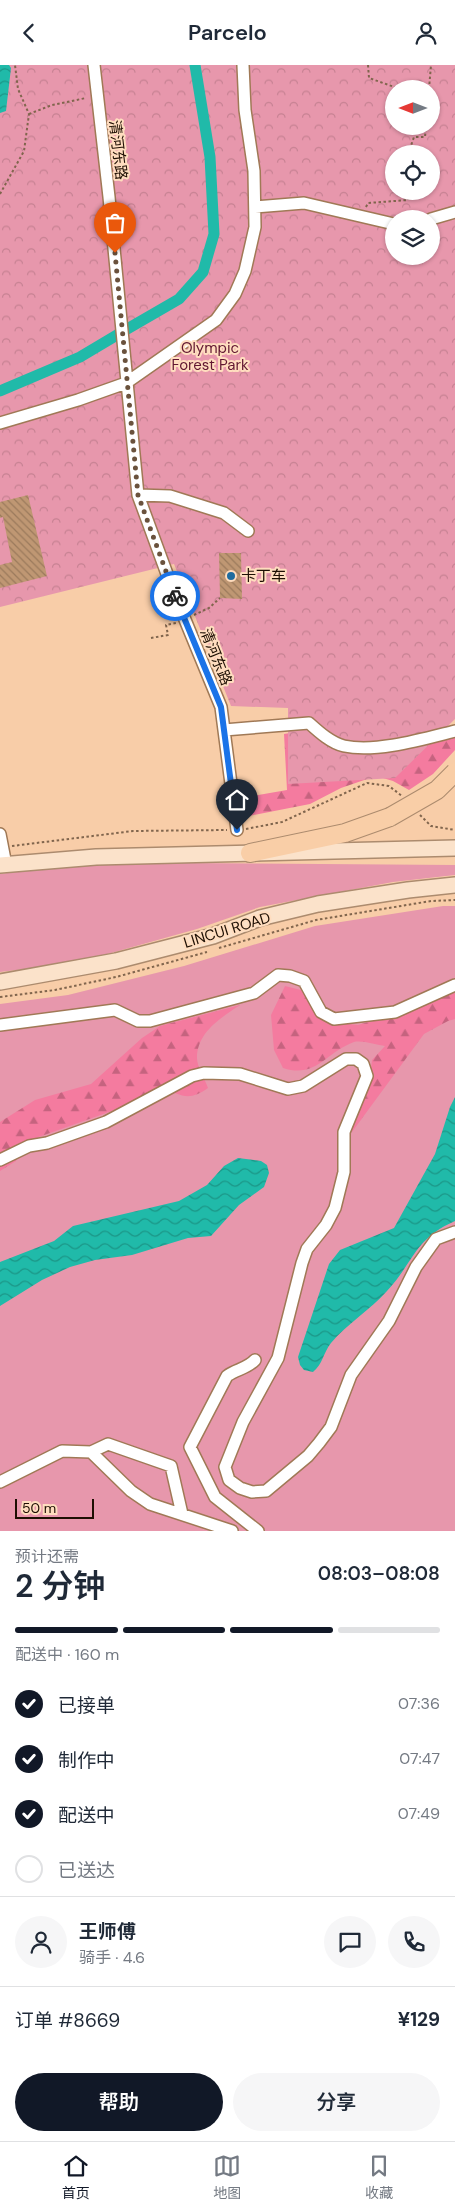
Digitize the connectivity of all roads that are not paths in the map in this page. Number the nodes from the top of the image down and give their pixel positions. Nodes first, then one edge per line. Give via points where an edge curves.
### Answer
1 (94, 65) edge
2 (243, 65) edge
3 (255, 207) junction
4 (455, 212) edge
5 (440, 216) edge
6 (385, 221) edge
7 (126, 383) junction
8 (0, 423) edge
9 (138, 495) junction
10 (248, 531) dead end
11 (224, 730) junction
12 (455, 731) edge
13 (455, 772) edge
14 (237, 830) dead end
15 (0, 834) edge
16 (455, 848) edge
17 (250, 853) junction
18 (3, 865) edge
19 (455, 885) edge
20 (0, 982) edge
21 (455, 985) edge
22 (0, 1025) edge
23 (0, 1159) edge
24 (455, 1232) edge
25 (255, 1360) dead end
26 (91, 1452) junction
27 (0, 1482) edge
28 (182, 1515) junction
29 (232, 1531) edge
30 (258, 1531) edge

1 - 7 street, 清河东路
2 - 3 street
3 - 6 street via 304,203
3 - 7 street via 255,227 245,271 235,294 216,320
4 - 5 street
7 - 8 street
7 - 9 street, 清河东路
9 - 10 street via 170,496 217,510
9 - 11 street, 清河东路 via 221,707
11 - 12 street via 309,723 343,746 371,748
11 - 14 street, 清河东路
13 - 17 highway, bridge via 437,790 390,817 345,833
15 - 18 street
16 - 17 main road
17 - 18 main road via 96,857
19 - 20 main road, LINCUI ROAD via 318,904 116,961
21 - 22 street via 395,1012 334,1019 322,1012 304,981 278,975 254,993 150,1021 138,1021 115,1010
23 - 24 street via 106,1122 192,1076 240,1074 288,1089 303,1087 346,1059 356,1059 363,1064 366,1076 344,1131 344,1172 335,1208 307,1249 278,1358 243,1422 225,1467 229,1480 252,1492 266,1491 319,1443 331,1427 351,1375 389,1321 416,1267 436,1239
25 - 30 street via 249,1367 235,1370 227,1377 190,1447 215,1497
26 - 27 street via 62,1451
26 - 28 street via 131,1491 150,1504
26 - 28 street via 108,1444 171,1466
28 - 29 street

